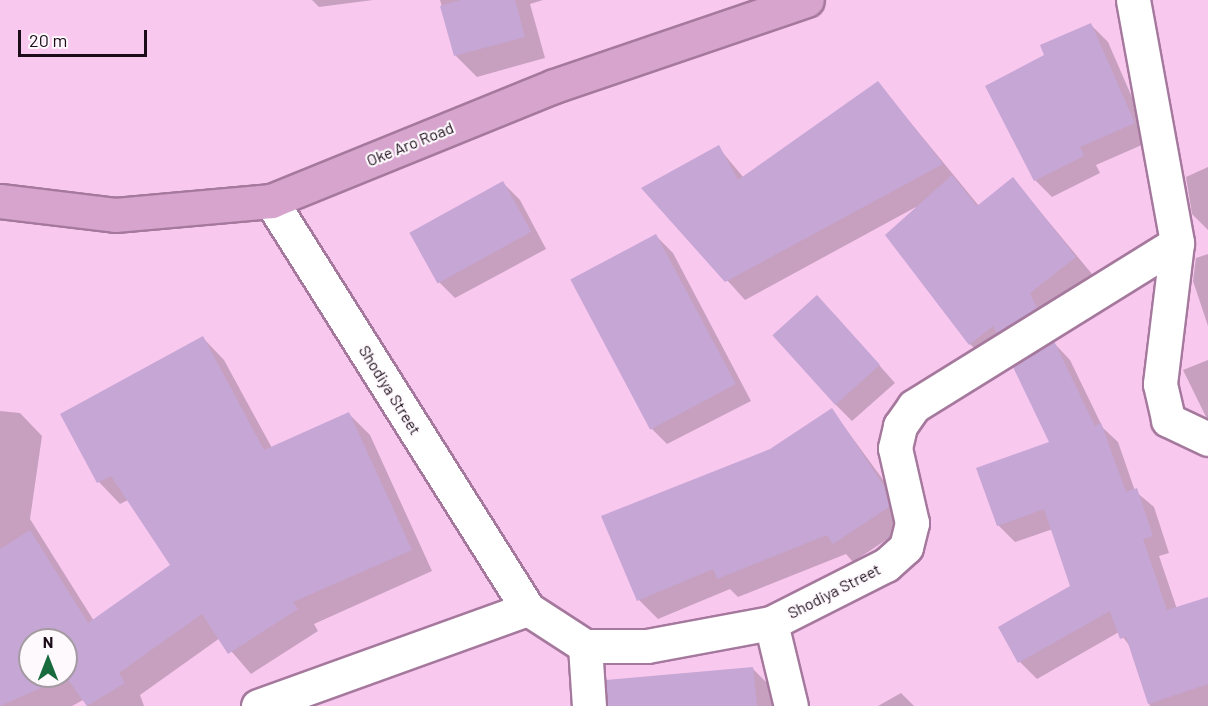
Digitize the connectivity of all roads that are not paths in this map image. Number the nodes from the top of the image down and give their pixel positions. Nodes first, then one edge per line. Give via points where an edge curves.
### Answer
1 (807, 0) edge
2 (1133, 0) edge
3 (0, 201) edge
4 (271, 201) junction
5 (1177, 243) junction
6 (1208, 439) edge
7 (528, 609) junction
8 (771, 623) junction
9 (585, 646) junction
10 (258, 706) edge
11 (589, 706) edge
12 (791, 706) edge

1 - 4 main road, Oke Aro Road via 554,86
2 - 5 street
3 - 4 main road, Oke Aro Road via 115,215
4 - 7 street, Shodiya Street
5 - 6 street via 1160,384 1168,420
5 - 8 street, Shodiya Street via 915,406 900,426 895,448 912,523 906,547 886,565
7 - 9 street, Shodiya Street
7 - 10 street
8 - 9 street, Shodiya Street via 647,646
8 - 12 street
9 - 11 street

